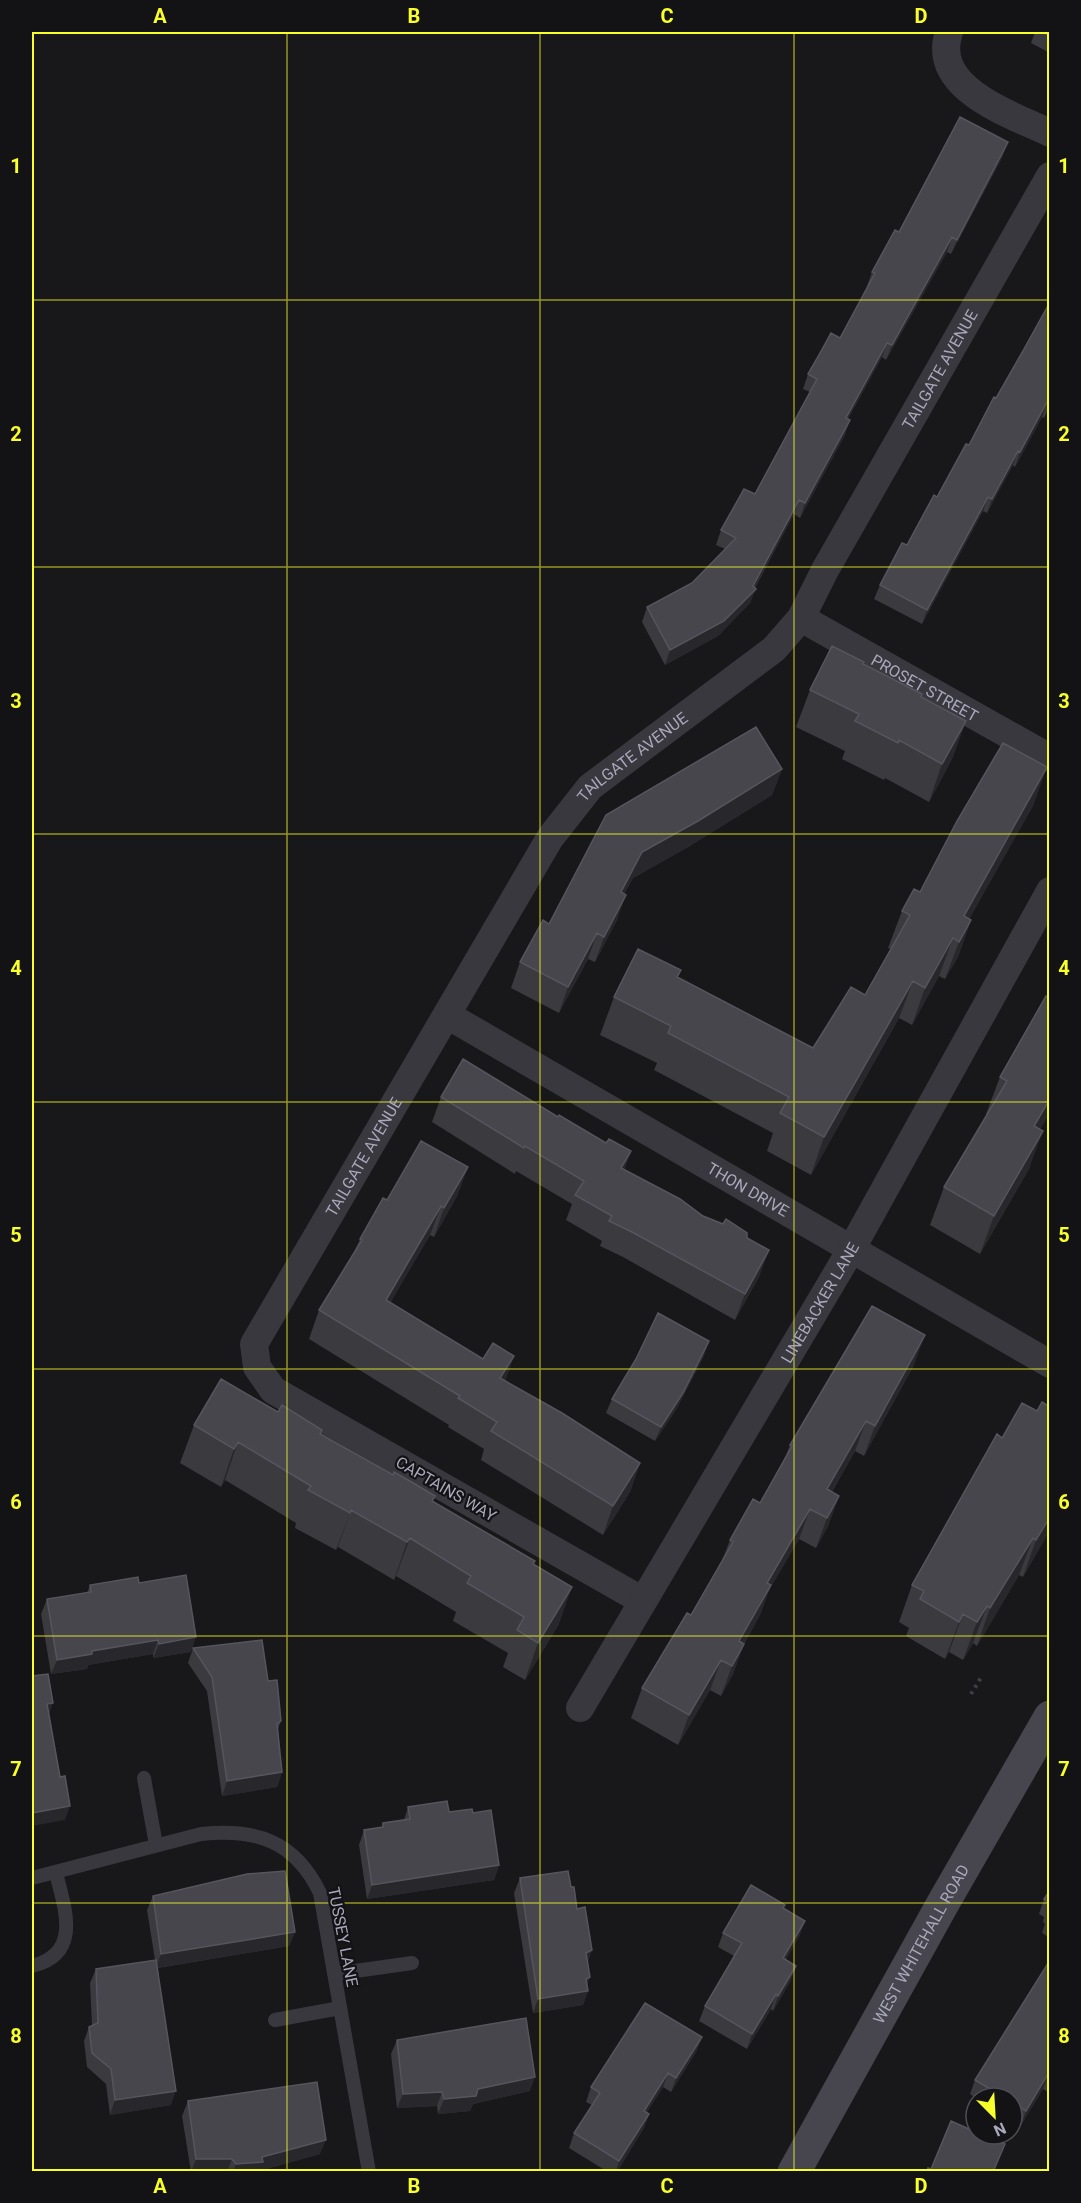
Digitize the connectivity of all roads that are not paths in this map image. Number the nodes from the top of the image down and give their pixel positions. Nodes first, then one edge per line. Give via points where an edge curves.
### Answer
1 (949, 32) edge
2 (1050, 133) edge
3 (1050, 176) edge
4 (801, 618) junction
5 (1050, 758) edge
6 (1050, 891) edge
7 (447, 1015) junction
8 (852, 1248) junction
9 (1050, 1364) edge
10 (257, 1367) joint
11 (643, 1601) junction
12 (580, 1708) dead end
13 (1050, 1717) edge
14 (144, 1778) dead end
15 (156, 1845) junction
16 (56, 1873) junction
17 (32, 1878) edge
18 (411, 1963) dead end
19 (32, 1966) edge
20 (334, 1974) junction
21 (340, 2008) junction
22 (275, 2020) dead end
23 (369, 2172) edge
24 (794, 2172) edge

1 - 2 street via 947,60 958,81 975,97
3 - 4 street, TAILGATE AVENUE
4 - 5 street, PROSET STREET
4 - 7 street, TAILGATE AVENUE via 774,649 590,787 550,838
6 - 8 street, LINEBACKER LANE
7 - 8 street, THON DRIVE
7 - 10 street, TAILGATE AVENUE via 254,1344
8 - 9 street, THON DRIVE
8 - 11 street, LINEBACKER LANE
10 - 11 street, CAPTAINS WAY via 273,1390
11 - 12 street, LINEBACKER LANE
13 - 24 main road, WEST WHITEHALL ROAD
14 - 15 lane
15 - 16 lane, TUSSEY LANE
15 - 20 lane, TUSSEY LANE via 201,1834 238,1832 265,1838 296,1857 320,1893
16 - 17 lane, TUSSEY LANE
16 - 19 lane via 68,1926 56,1954
18 - 20 lane
20 - 21 lane, TUSSEY LANE
21 - 22 lane
21 - 23 lane, TUSSEY LANE

